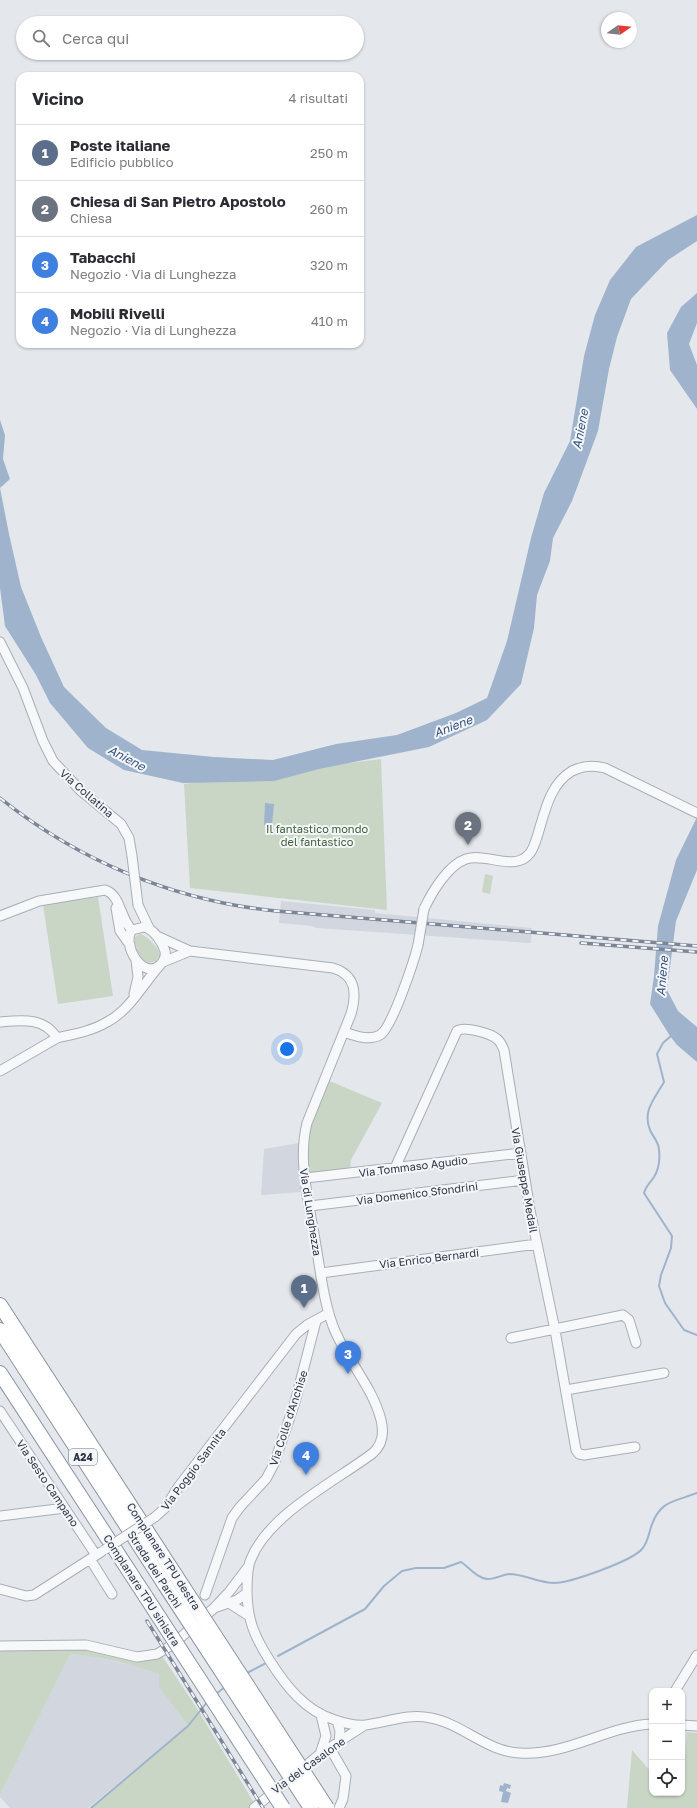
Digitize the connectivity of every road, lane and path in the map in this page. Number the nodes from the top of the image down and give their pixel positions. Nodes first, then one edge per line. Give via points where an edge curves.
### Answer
1 (0, 642) edge
2 (693, 812) edge
3 (116, 898) junction
4 (138, 905) junction
5 (0, 916) edge
6 (148, 928) junction
7 (134, 929) junction
8 (157, 936) junction
9 (130, 946) junction
10 (190, 951) junction
11 (136, 960) junction
12 (162, 964) junction
13 (133, 998) junction
14 (0, 1022) edge
15 (344, 1032) junction
16 (57, 1038) junction
17 (0, 1071) edge
18 (520, 1154) junction
19 (395, 1168) junction
20 (306, 1178) junction
21 (525, 1180) junction
22 (310, 1206) junction
23 (537, 1244) junction
24 (321, 1273) junction
25 (0, 1305) edge
26 (329, 1313) junction
27 (316, 1321) junction
28 (0, 1330) edge
29 (555, 1330) junction
30 (511, 1338) dead end
31 (636, 1342) dead end
32 (0, 1348) edge
33 (0, 1373) edge
34 (664, 1373) dead end
35 (566, 1390) junction
36 (0, 1411) edge
37 (635, 1447) dead end
38 (65, 1508) junction
39 (0, 1516) edge
40 (93, 1557) junction
41 (249, 1566) junction
42 (161, 1587) junction
43 (0, 1589) edge
44 (229, 1592) junction
45 (247, 1593) junction
46 (112, 1594) dead end
47 (205, 1595) dead end
48 (229, 1603) junction
49 (213, 1609) junction
50 (249, 1616) junction
51 (0, 1646) edge
52 (697, 1655) edge
53 (677, 1688) edge
54 (321, 1715) junction
55 (337, 1721) junction
56 (649, 1724) edge
57 (365, 1725) junction
58 (685, 1725) edge
59 (697, 1726) edge
60 (326, 1736) junction
61 (339, 1743) junction
62 (330, 1748) junction
63 (320, 1754) junction
64 (254, 1808) edge
65 (283, 1808) edge
66 (300, 1808) edge
67 (311, 1808) edge
68 (327, 1808) edge
69 (338, 1808) edge

1 - 4 street, Via Collatina, bridge via 23,688 53,761 80,790 121,824 129,838
2 - 15 street, bridge via 605,768 588,767 575,770 563,778 554,789 533,847 526,857 513,862 474,857 458,862 446,873 424,909 418,945 403,990 385,1030 378,1036 368,1038
3 - 5 street via 103,890 61,896 30,904
3 - 7 street via 124,919
3 - 9 street via 119,926
4 - 6 street, Via Collatina
4 - 7 street, Via Collatina via 138,922
6 - 7 street
6 - 8 street
7 - 9 street via 128,937
8 - 10 street
8 - 12 street via 165,951
9 - 11 street
10 - 12 street
10 - 15 street via 327,967 340,971 350,980 354,992 353,1008
11 - 12 street via 146,968 153,969
11 - 13 street via 137,982
12 - 13 street
13 - 16 street via 119,1014 103,1024
14 - 16 street via 40,1023
15 - 20 street, Via di Lunghezza via 306,1126 303,1147
16 - 17 street
18 - 19 street, Via Tommaso Agudio
18 - 19 street, Via Giuseppe Medail via 502,1045 493,1036 462,1029 456,1033
18 - 21 street, Via Giuseppe Medail
19 - 20 street, Via Tommaso Agudio
20 - 22 street, Via di Lunghezza
21 - 22 street, Via Domenico Sfondrini
21 - 23 street, Via Giuseppe Medail
22 - 24 street, Via di Lunghezza
23 - 24 street, Via Enrico Bernardi
23 - 29 street, Via Giuseppe Medail
24 - 26 street, Via di Lunghezza
25 - 68 highway, Complanare TPU destra, bridge
26 - 27 street, Via Poggio Sannita
26 - 41 street, Via di Lunghezza via 339,1340 379,1414 381,1441 373,1453 314,1493 277,1524 259,1545
27 - 40 street, Via Poggio Sannita, bridge via 304,1327 294,1337 179,1486 165,1508
27 - 47 street, Via Colle d'Anchise via 297,1397 278,1454 267,1477 232,1518
28 - 42 highway, Strada dei Parchi / A24
29 - 30 street
29 - 31 street via 623,1315 629,1320
29 - 35 street, Via Giuseppe Medail
32 - 42 highway, Strada dei Parchi / A24
33 - 65 highway, Complanare TPU sinistra, bridge
34 - 35 street
35 - 37 street, Via Giuseppe Medail via 578,1453 584,1455
36 - 38 street, Via Sesto Campano
38 - 39 street
38 - 40 street, Via Sesto Campano
40 - 43 street, Via Poggio Sannita via 32,1596
40 - 46 street, Via Sesto Campano
41 - 44 street
41 - 45 street
42 - 66 highway, Strada dei Parchi / A24
42 - 67 highway, Strada dei Parchi / A24, bridge
44 - 45 street
44 - 49 street
45 - 48 street
45 - 50 street
48 - 49 street
48 - 50 street
49 - 51 street via 170,1647 151,1656 135,1657 86,1645
50 - 54 street via 255,1636 279,1676 297,1697
52 - 53 street
54 - 55 street
54 - 60 street
55 - 57 street
55 - 60 street
55 - 61 street via 340,1731
56 - 57 street via 625,1728 556,1750 522,1753 495,1748 447,1723 430,1718 406,1716
57 - 61 street, Via del Casalone
58 - 59 street
60 - 63 street
61 - 62 street, Via del Casalone
62 - 63 street, Via del Casalone
62 - 69 street via 346,1776 343,1799
63 - 64 street, Via del Casalone

